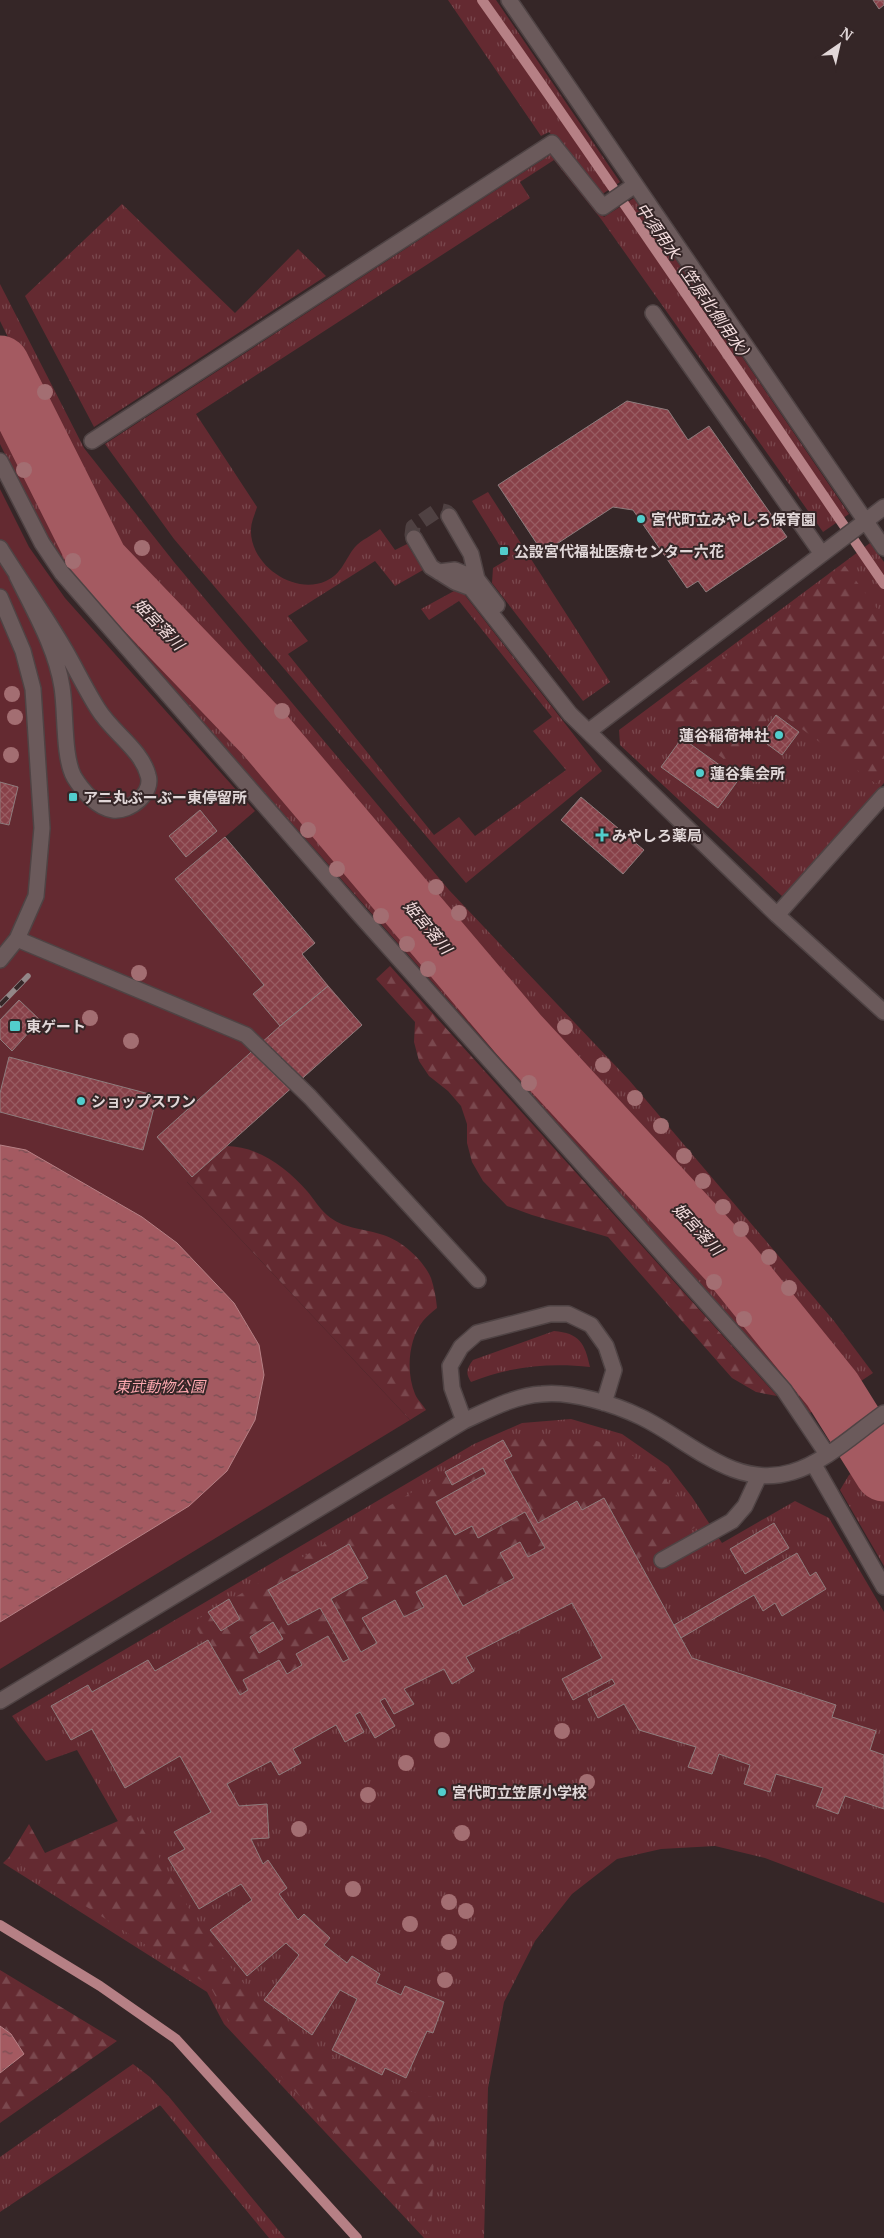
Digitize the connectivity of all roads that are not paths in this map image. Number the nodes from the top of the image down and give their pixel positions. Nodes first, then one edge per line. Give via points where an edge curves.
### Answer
1 (509, 0) edge
2 (635, 185) junction
3 (653, 313) dead end
4 (92, 441) dead end
5 (0, 461) edge
6 (884, 507) edge
7 (449, 516) dead end
8 (864, 522) junction
9 (414, 538) dead end
10 (0, 548) edge
11 (884, 548) edge
12 (822, 554) junction
13 (439, 572) junction
14 (17, 576) junction
15 (477, 579) junction
16 (0, 597) edge
17 (588, 731) junction
18 (884, 795) edge
19 (777, 915) junction
20 (17, 939) junction
21 (0, 960) edge
22 (884, 1012) edge
23 (478, 1280) dead end
24 (604, 1403) junction
25 (884, 1413) edge
26 (464, 1421) junction
27 (827, 1454) junction
28 (813, 1463) junction
29 (759, 1476) junction
30 (662, 1560) dead end
31 (884, 1587) edge
32 (0, 1702) edge

1 - 2 street
2 - 4 street via 603,206 552,143
2 - 8 street
3 - 12 street
5 - 27 street via 42,543 62,573 360,915 784,1390
6 - 8 street
7 - 15 street via 471,554
8 - 11 street
8 - 12 street
9 - 13 street via 431,567
10 - 14 street
12 - 17 street
13 - 15 street via 455,570
13 - 17 street via 471,588 570,714
14 - 14 street via 64,648 98,711 144,763 149,777 147,790 128,808 113,810 98,804 73,775 62,686 47,637
15 - 17 street via 578,709
16 - 20 street via 23,651 33,689 39,755 42,828 36,896
17 - 19 street
18 - 19 street
19 - 22 street
20 - 21 street
20 - 23 street via 246,1035 310,1097
24 - 26 street via 543,1394 515,1398
24 - 26 street via 614,1370 606,1346 591,1325 568,1314 550,1314 476,1333 461,1347 450,1366 452,1388
24 - 29 street via 641,1418 720,1465
25 - 27 street
26 - 32 street
27 - 28 street
28 - 29 street via 792,1473
28 - 31 street
29 - 30 street via 745,1506 732,1522

